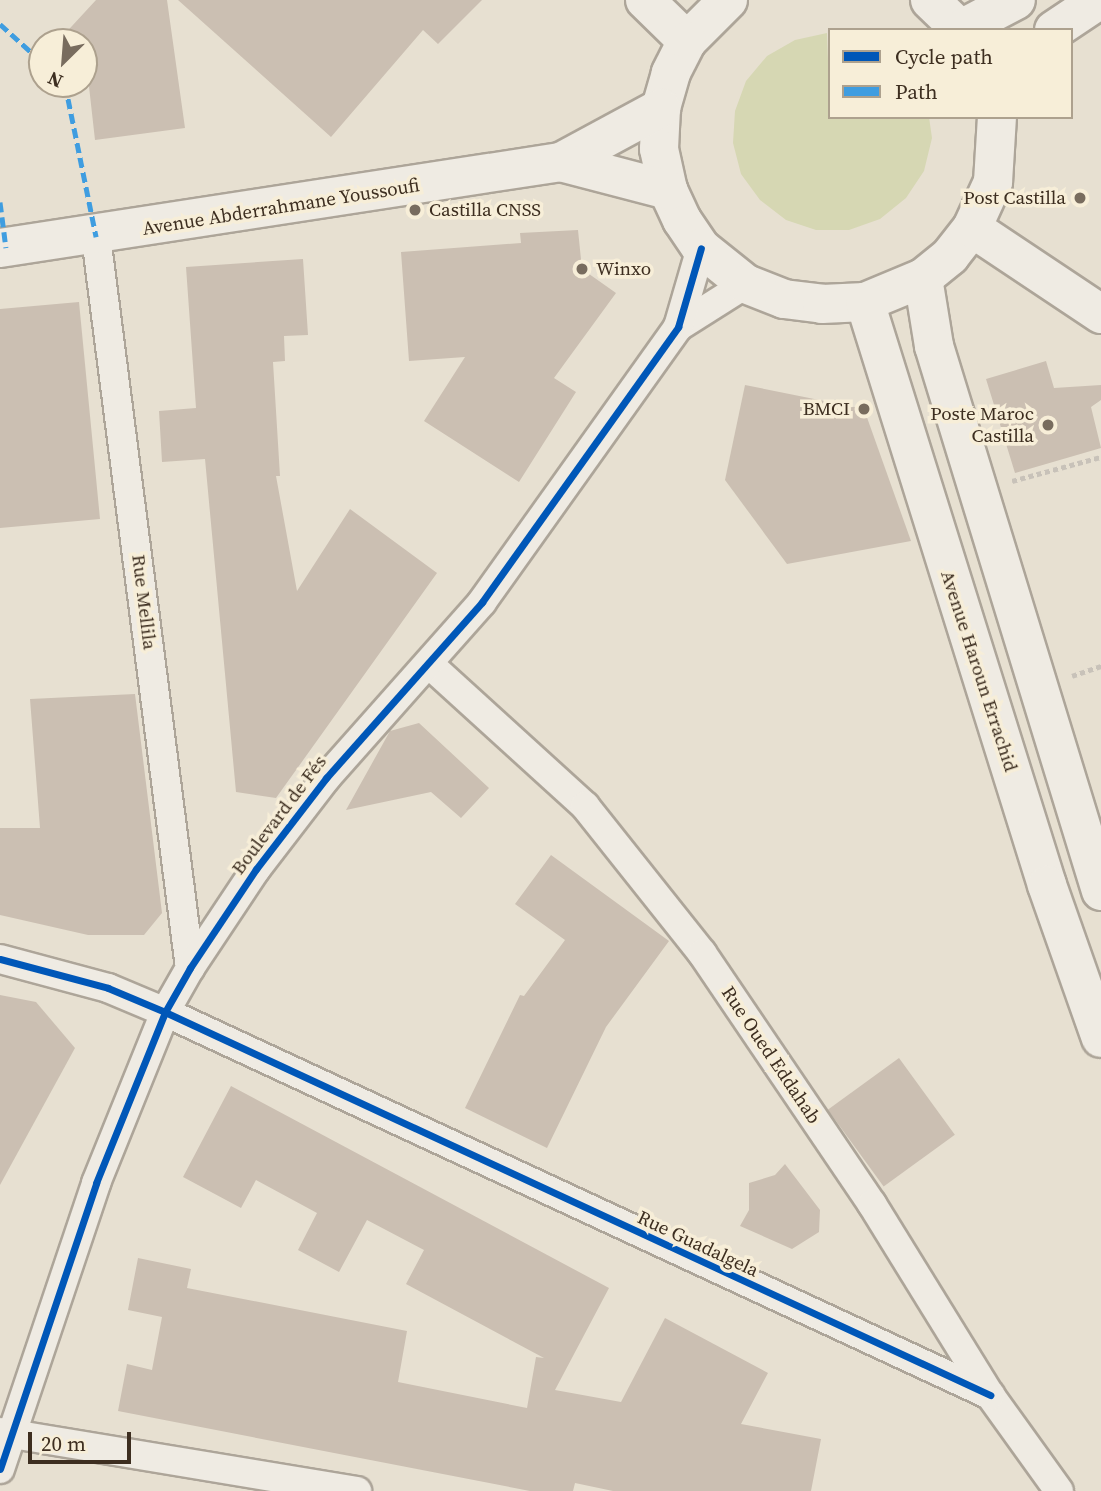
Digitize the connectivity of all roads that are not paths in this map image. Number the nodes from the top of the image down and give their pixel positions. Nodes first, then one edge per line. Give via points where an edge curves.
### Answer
1 (645, 0) edge
2 (930, 0) edge
3 (1016, 0) edge
4 (1099, 0) edge
5 (722, 1) edge
6 (960, 28) edge
7 (963, 28) edge
8 (1057, 28) edge
9 (687, 41) junction
10 (661, 108) junction
11 (997, 119) edge
12 (561, 162) junction
13 (668, 190) junction
14 (972, 228) junction
15 (96, 237) junction
16 (0, 248) edge
17 (701, 248) junction
18 (923, 278) junction
19 (746, 284) junction
20 (865, 302) junction
21 (1101, 314) edge
22 (678, 327) junction
23 (429, 664) junction
24 (1101, 891) edge
25 (0, 959) edge
26 (190, 968) junction
27 (1089, 976) edge
28 (165, 1012) junction
29 (1101, 1038) edge
30 (990, 1395) junction
31 (5, 1433) edge
32 (0, 1469) edge
33 (357, 1491) edge
34 (1059, 1491) edge

1 - 9 main road
2 - 6 main road
3 - 7 main road
4 - 8 main road
5 - 9 main road
9 - 10 main road
10 - 12 main road, Avenue Abderrahmane Youssoufi
10 - 13 main road via 659,149
11 - 14 main road via 993,182
12 - 13 main road, Avenue Abderrahmane Youssoufi
12 - 15 main road, Avenue Abderrahmane Youssoufi
13 - 17 main road
14 - 18 main road via 950,256
14 - 21 main road
15 - 16 main road, Avenue Abderrahmane Youssoufi
15 - 26 street, Rue Mellila
17 - 19 main road
17 - 22 street, Boulevard de Fés
18 - 20 main road
18 - 24 main road via 934,346
19 - 20 main road via 784,299
19 - 22 street, Boulevard de Fés
20 - 27 main road, Avenue Haroun Errachid
22 - 23 street, Boulevard de Fés via 482,602
23 - 26 street, Boulevard de Fés via 326,778 256,869
23 - 30 street, Rue Oued Eddahab via 586,806 702,953 872,1204
25 - 28 street, Rue Guadalgela via 60,972
26 - 28 street, Boulevard de Fés
27 - 29 main road, Avenue Haroun Errachid
28 - 30 street, Rue Guadalgela
28 - 31 street, Boulevard de Fés via 96,1182
30 - 34 street, Rue Oued Eddahab
31 - 32 street, Boulevard de Fés
31 - 33 street

